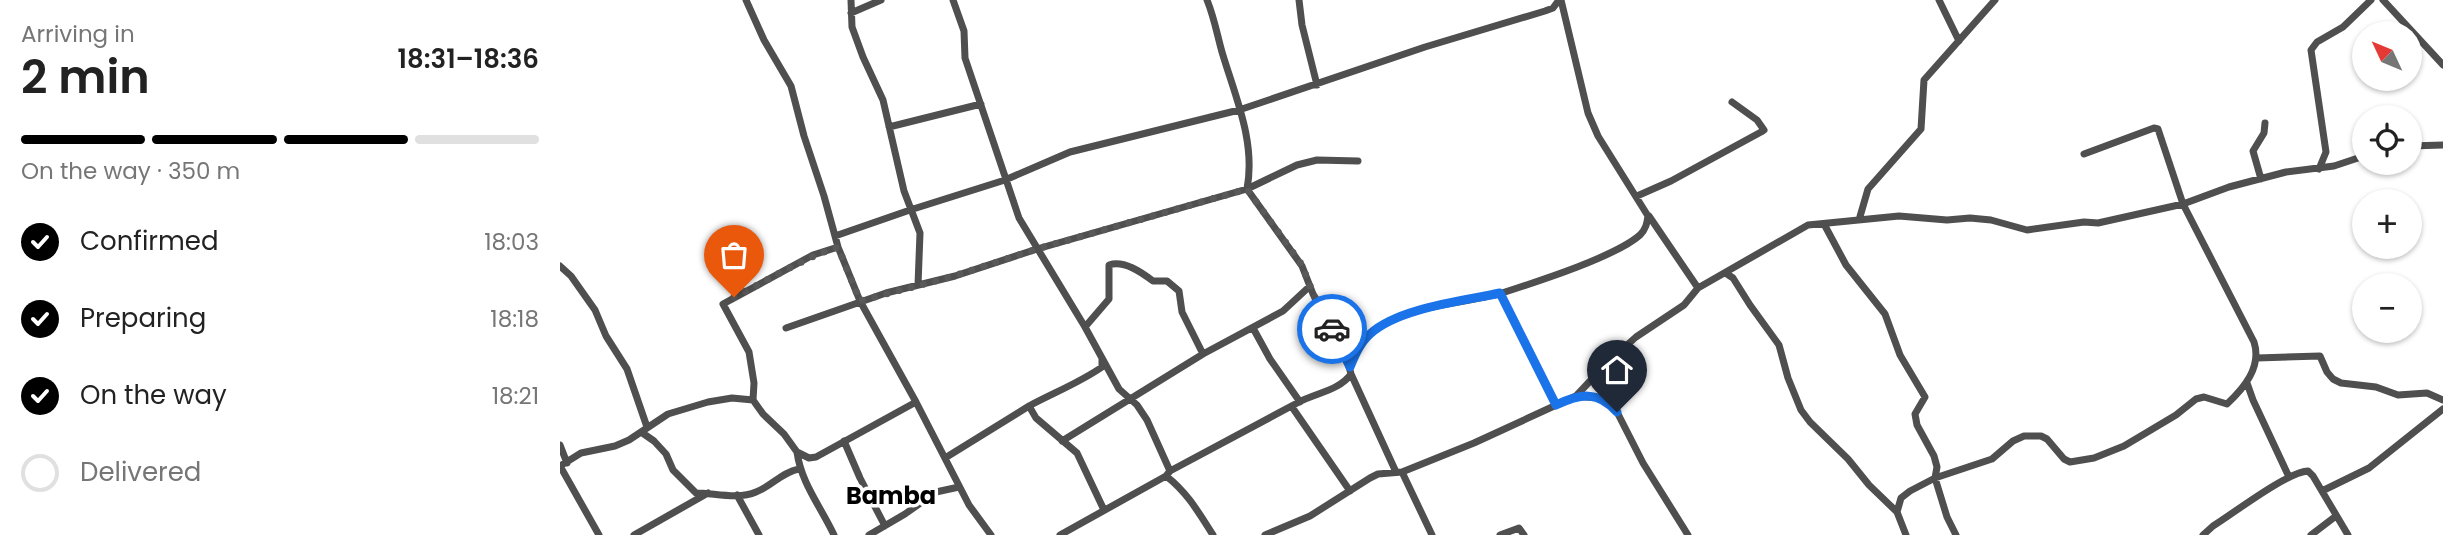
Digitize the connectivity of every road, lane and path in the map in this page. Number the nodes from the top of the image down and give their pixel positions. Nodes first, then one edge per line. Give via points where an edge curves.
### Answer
1 (746, 0) edge
2 (851, 0) edge
3 (881, 0) edge
4 (953, 0) edge
5 (1207, 0) edge
6 (1299, 0) edge
7 (1939, 0) edge
8 (1995, 0) edge
9 (2371, 0) edge
10 (2383, 0) edge
11 (1561, 3) edge
12 (851, 13) junction
13 (1959, 41) junction
14 (2443, 65) edge
15 (1317, 85) junction
16 (1732, 102) dead end
17 (981, 104) junction
18 (1239, 110) junction
19 (2265, 123) dead end
20 (889, 127) junction
21 (2443, 145) edge
22 (2422, 146) edge
23 (2084, 154) dead end
24 (2352, 159) edge
25 (1358, 161) dead end
26 (2319, 169) junction
27 (2261, 179) junction
28 (1005, 180) junction
29 (1247, 189) junction
30 (1637, 196) junction
31 (2183, 204) junction
32 (910, 210) junction
33 (1648, 215) junction
34 (1859, 220) junction
35 (1824, 224) junction
36 (835, 236) junction
37 (838, 247) junction
38 (1037, 249) junction
39 (560, 266) edge
40 (1727, 274) junction
41 (918, 285) junction
42 (1310, 286) junction
43 (1699, 288) junction
44 (1500, 293) junction
45 (860, 301) junction
46 (1085, 327) junction
47 (786, 328) dead end
48 (1253, 328) junction
49 (1203, 354) junction
50 (1102, 356) junction
51 (2257, 358) junction
52 (1351, 370) junction
53 (2247, 383) junction
54 (1576, 396) junction
55 (1129, 397) junction
56 (753, 400) junction
57 (2443, 400) edge
58 (916, 402) junction
59 (1300, 402) junction
60 (1556, 405) junction
61 (1029, 407) junction
62 (1292, 407) junction
63 (2443, 409) edge
64 (644, 429) junction
65 (844, 441) junction
66 (1062, 441) junction
67 (560, 445) edge
68 (797, 452) junction
69 (944, 458) junction
70 (563, 465) edge
71 (799, 469) junction
72 (1399, 472) junction
73 (1168, 473) junction
74 (2289, 477) junction
75 (1935, 478) junction
76 (958, 486) junction
77 (1350, 491) junction
78 (2322, 491) junction
79 (709, 493) junction
80 (737, 495) junction
81 (1104, 510) junction
82 (1897, 512) junction
83 (2336, 516) junction
84 (885, 526) junction
85 (599, 535) edge
86 (634, 535) edge
87 (759, 535) edge
88 (834, 535) edge
89 (869, 535) edge
90 (991, 535) edge
91 (1060, 535) edge
92 (1213, 535) edge
93 (1265, 535) edge
94 (1432, 535) edge
95 (1500, 535) edge
96 (1524, 535) edge
97 (1688, 535) edge
98 (1906, 535) edge
99 (1955, 535) edge
100 (2203, 535) edge
101 (2311, 535) edge
102 (2348, 535) edge

1 - 36 street via 791,86
2 - 12 street
3 - 12 street
4 - 17 street
5 - 18 street
6 - 15 street
7 - 13 street
8 - 13 street
9 - 26 street via 2311,50 2326,152
10 - 14 street
11 - 15 street
11 - 30 street via 1588,113
12 - 20 street
13 - 34 street via 1924,80 1921,129 1868,189
15 - 18 street
16 - 30 street via 1764,130
17 - 20 street
17 - 28 street
18 - 28 street via 1070,152
18 - 29 street via 1251,170
19 - 27 street via 2253,151
20 - 32 street
21 - 22 street
23 - 31 street via 2158,129
24 - 26 street
25 - 29 street via 1317,160
26 - 27 street
27 - 31 street
28 - 32 street
28 - 38 street
29 - 38 street
29 - 42 street via 1302,265
30 - 33 street
31 - 34 street via 2098,223 2027,230 1970,218
31 - 51 street via 2254,342
32 - 36 street
32 - 41 street via 920,233
33 - 43 street
33 - 44 street via 1642,233 1615,250
34 - 35 street
35 - 40 street via 1789,234
35 - 75 street via 1846,265 1885,314 1899,355 1925,397 1915,414 1934,456
36 - 37 street
37 - 45 street
37 - 56 street via 813,255 723,304 749,352
38 - 41 street
38 - 46 street
39 - 64 street via 595,310 627,369
40 - 43 street
40 - 82 street via 1779,345 1801,410
41 - 45 street
42 - 48 street via 1283,311
42 - 52 street
43 - 54 street via 1684,305 1636,337
44 - 52 street via 1418,310 1384,325 1368,336
44 - 60 street
45 - 47 street
45 - 58 street
46 - 49 street via 1108,299 1108,268 1118,263 1153,281 1174,285
46 - 50 street
48 - 49 street
48 - 59 street
49 - 55 street
50 - 55 street via 1119,389
50 - 61 street via 1102,367 1093,375
51 - 53 street
51 - 57 street via 2320,356 2327,372 2341,383 2398,395 2427,393
52 - 59 street via 1341,384
52 - 72 street
53 - 74 street
53 - 75 street via 2227,404 2196,399 2124,446 2094,458 2070,462 2047,439 2030,435 2013,440 1992,459
54 - 60 street
54 - 97 street via 1597,398 1617,412
55 - 66 street
55 - 73 street via 1147,420
56 - 64 street via 708,402 668,414
56 - 68 street
58 - 65 street
58 - 69 street
59 - 62 street
60 - 72 street
61 - 66 street
61 - 69 street
62 - 73 street
62 - 77 street
63 - 78 street via 2369,468
64 - 70 street via 615,446 582,453
64 - 79 street via 683,482 696,493
65 - 68 street via 816,457
65 - 84 street
66 - 81 street via 1077,453
67 - 70 street
68 - 71 street
69 - 76 street
70 - 85 street
71 - 80 street via 754,494
71 - 88 street
72 - 77 street via 1370,478
72 - 94 street
73 - 81 street
73 - 92 street
74 - 78 street via 2308,471
74 - 100 street
75 - 82 street via 1901,498
75 - 99 street
76 - 84 street via 936,492
76 - 90 street
77 - 93 street via 1310,516
78 - 83 street
79 - 80 street
79 - 86 street
80 - 87 street
81 - 91 street
82 - 98 street
83 - 101 street
83 - 102 street
84 - 89 street
95 - 96 street via 1519,528

